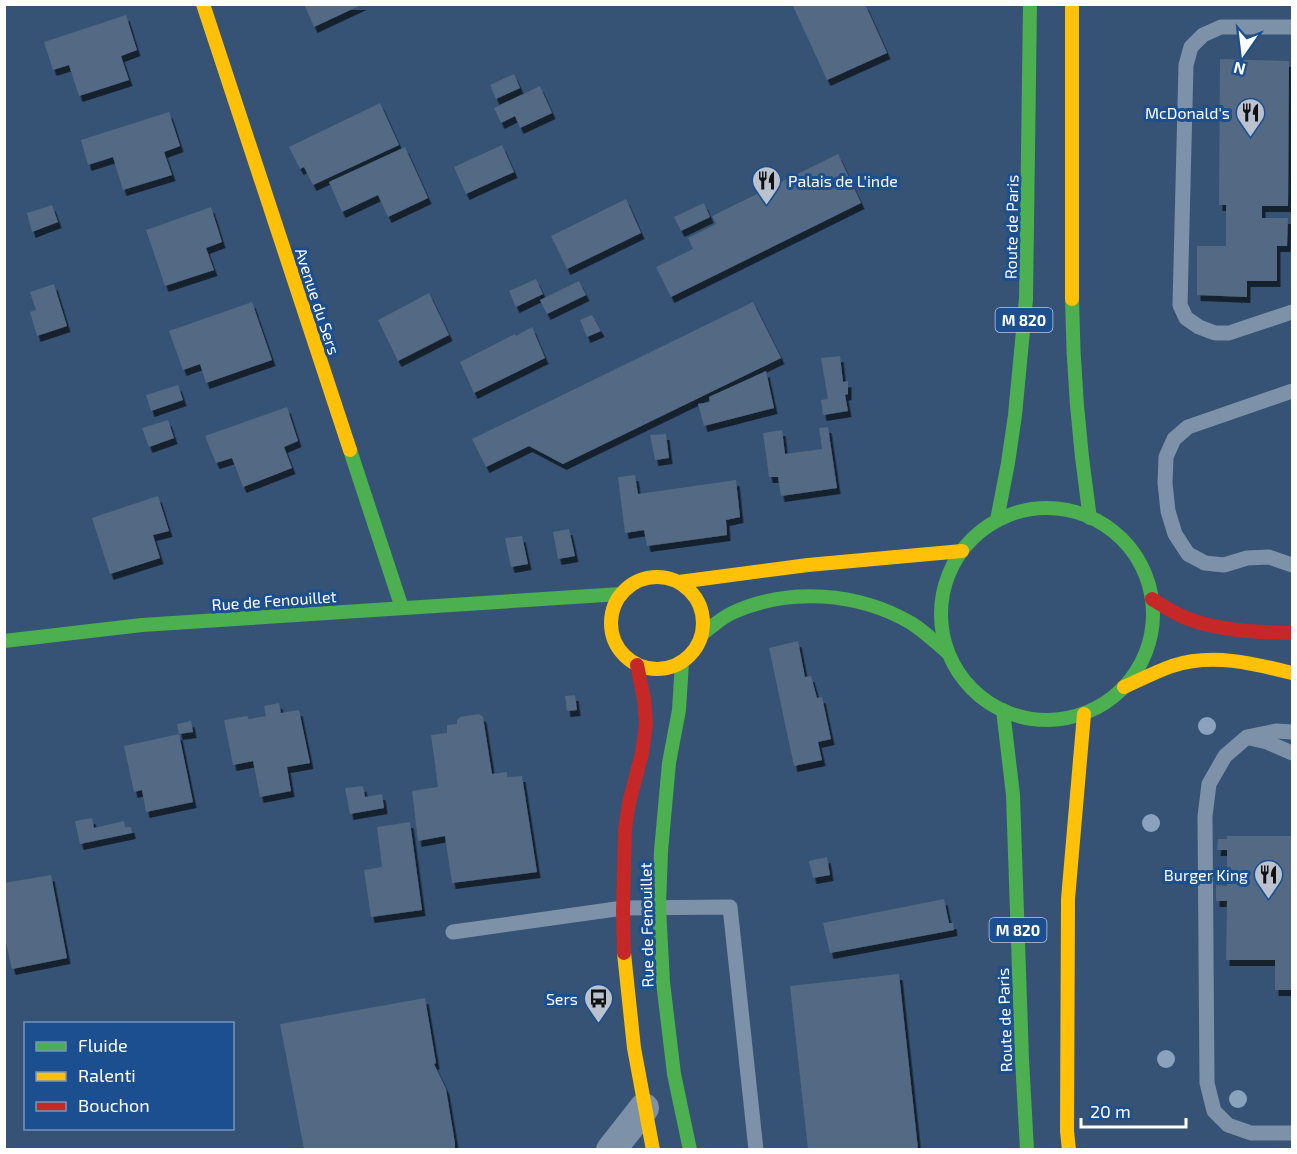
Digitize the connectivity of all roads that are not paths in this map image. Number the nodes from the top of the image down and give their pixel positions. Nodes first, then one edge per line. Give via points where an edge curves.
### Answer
1 (203, 4) edge
2 (1030, 4) edge
3 (1072, 4) edge
4 (1293, 27) edge
5 (1293, 312) edge
6 (1293, 391) edge
7 (1090, 518) junction
8 (997, 520) junction
9 (962, 551) junction
10 (1293, 565) edge
11 (679, 582) junction
12 (621, 594) junction
13 (547, 598) junction
14 (1152, 599) junction
15 (402, 608) junction
16 (578, 613) dead end
17 (1293, 633) edge
18 (702, 634) junction
19 (4, 641) edge
20 (947, 652) junction
21 (682, 662) junction
22 (637, 665) junction
23 (1293, 673) edge
24 (1124, 687) junction
25 (1003, 710) junction
26 (1084, 714) junction
27 (1293, 732) edge
28 (1247, 737) junction
29 (1293, 753) edge
30 (623, 908) junction
31 (659, 908) junction
32 (453, 933) dead end
33 (644, 1108) junction
34 (1293, 1133) edge
35 (611, 1149) edge
36 (653, 1149) edge
37 (690, 1149) edge
38 (756, 1149) edge
39 (1026, 1149) edge
40 (1069, 1149) edge

1 - 15 main road, Avenue du Sers
2 - 8 main road, Route de Paris / M 820 via 1026,299 1015,415
3 - 7 main road, M 820 via 1071,321 1077,430
4 - 5 lane via 1221,27 1203,35 1191,47 1186,65 1180,305 1186,318 1215,333 1229,333
6 - 10 lane via 1188,427 1174,440 1166,457 1165,483 1175,534 1188,554 1205,563 1224,565 1269,557
7 - 8 main road via 1056,508 1032,509
7 - 14 main road via 1120,537 1135,555
8 - 9 main road
9 - 11 main road
9 - 20 main road via 945,581 940,604
11 - 12 main road via 648,578
11 - 18 main road via 694,596 702,614
12 - 13 main road, Rue de Fenouillet
12 - 22 main road via 605,626 624,656
13 - 15 main road, Rue de Fenouillet
13 - 16 main road, Rue de Fenouillet
14 - 17 main road via 1181,615 1209,624 1247,632
14 - 24 main road via 1153,624 1148,646
15 - 19 main road, Rue de Fenouillet via 142,625
18 - 20 main road via 732,614 767,600 820,596 884,610 911,623
18 - 21 main road via 698,645
20 - 25 main road via 973,691
21 - 22 main road via 660,670
21 - 31 main road, Rue de Fenouillet via 679,710 669,763
22 - 30 main road, Rue de Fenouillet via 645,702 646,732 627,814
23 - 24 main road via 1253,663 1203,659 1178,664
24 - 26 main road
25 - 26 main road via 1037,720
25 - 39 main road, Route de Paris / M 820 via 1013,806
26 - 40 main road, M 820 via 1068,899
27 - 28 lane via 1276,730
28 - 29 lane
28 - 34 lane via 1225,756 1209,784 1205,816 1207,1083 1214,1111 1228,1125 1251,1133
30 - 31 lane
30 - 32 lane
30 - 33 main road, Rue de Fenouillet via 629,1020
31 - 37 main road, Rue de Fenouillet via 674,1074
31 - 38 lane via 730,907
33 - 35 street
33 - 36 main road, Rue de Fenouillet

